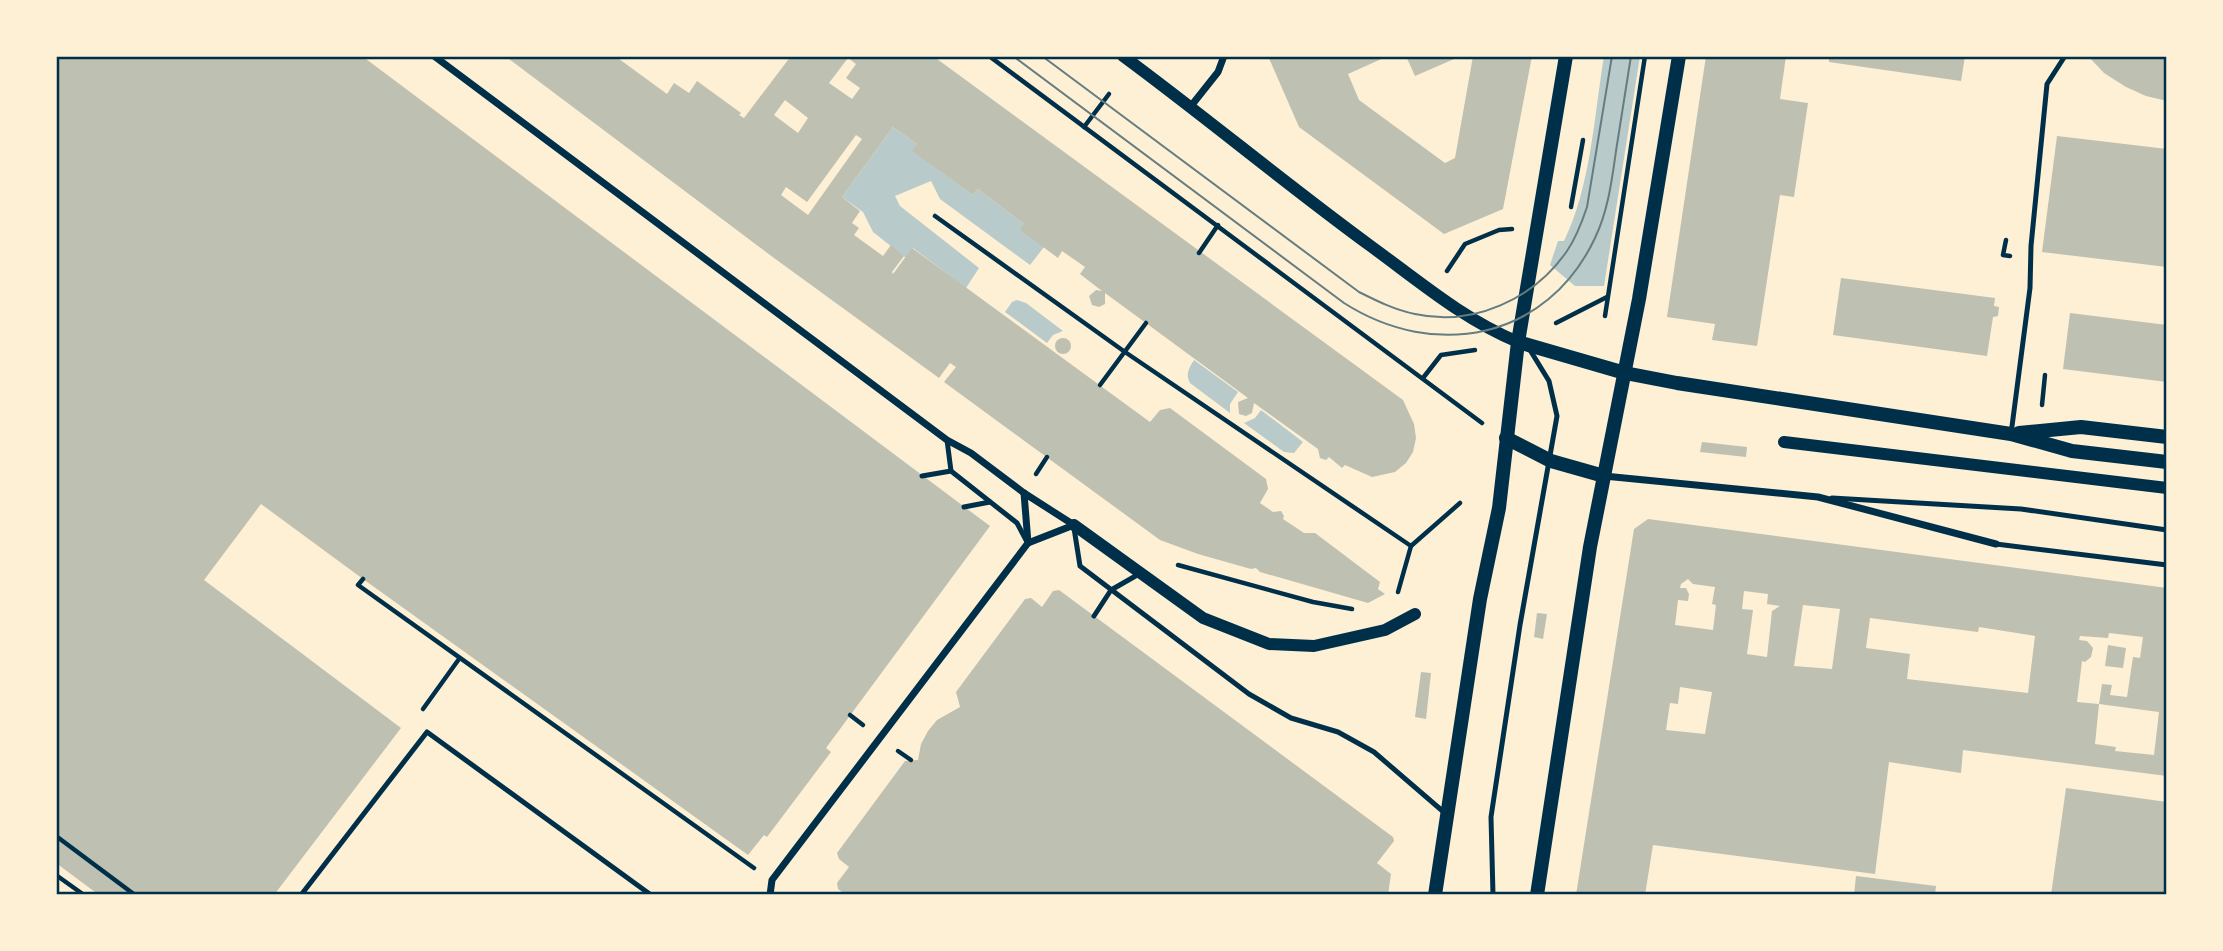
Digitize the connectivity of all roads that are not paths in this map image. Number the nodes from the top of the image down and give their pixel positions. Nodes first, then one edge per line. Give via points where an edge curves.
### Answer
1 (435, 56) edge
2 (1123, 56) edge
3 (1224, 56) edge
4 (1566, 56) edge
5 (1679, 56) edge
6 (2065, 56) edge
7 (1191, 107) junction
8 (1518, 342) junction
9 (1625, 373) junction
10 (2011, 434) junction
11 (2167, 437) edge
12 (1506, 438) junction
13 (947, 440) junction
14 (1784, 442) dead end
15 (1550, 461) junction
16 (2167, 462) edge
17 (951, 471) junction
18 (1604, 476) junction
19 (922, 477) dead end
20 (2167, 488) edge
21 (1024, 493) junction
22 (1818, 497) junction
23 (990, 502) junction
24 (964, 506) dead end
25 (1074, 525) junction
26 (2167, 530) edge
27 (1028, 543) junction
28 (1996, 544) joint
29 (2167, 565) edge
30 (1141, 573) junction
31 (1111, 590) junction
32 (1415, 614) dead end
33 (1094, 616) dead end
34 (1448, 816) junction
35 (301, 895) edge
36 (651, 895) edge
37 (770, 895) edge
38 (1434, 895) edge
39 (1493, 895) edge
40 (1537, 895) edge

1 - 13 street
2 - 7 street
3 - 7 street via 1218,72
4 - 8 main road
5 - 9 main road
6 - 10 lane via 2047,84 2030,288
7 - 8 street via 1266,169 1465,316
8 - 9 main road
8 - 12 main road
8 - 15 lane via 1534,353 1549,381 1557,416
9 - 10 main road
9 - 18 main road
10 - 11 main road via 2081,427
10 - 16 main road via 2072,451
12 - 15 main road
12 - 34 main road via 1499,508 1480,599
13 - 17 lane
13 - 21 street
14 - 20 street
15 - 18 main road
15 - 39 lane via 1491,817
17 - 19 lane
17 - 23 lane
18 - 22 street
18 - 40 main road
21 - 25 street
21 - 27 street
22 - 26 lane via 2021,509
22 - 28 street
23 - 24 lane
23 - 27 lane via 1017,523
25 - 27 street
25 - 30 street
25 - 31 lane via 1080,566
27 - 37 street via 772,880
28 - 29 lane
30 - 31 lane
30 - 32 street via 1203,618 1269,644 1314,646 1385,630
31 - 33 lane
31 - 34 lane via 1249,694 1292,718 1338,732 1374,752
34 - 38 main road
35 - 36 lane via 427,732

